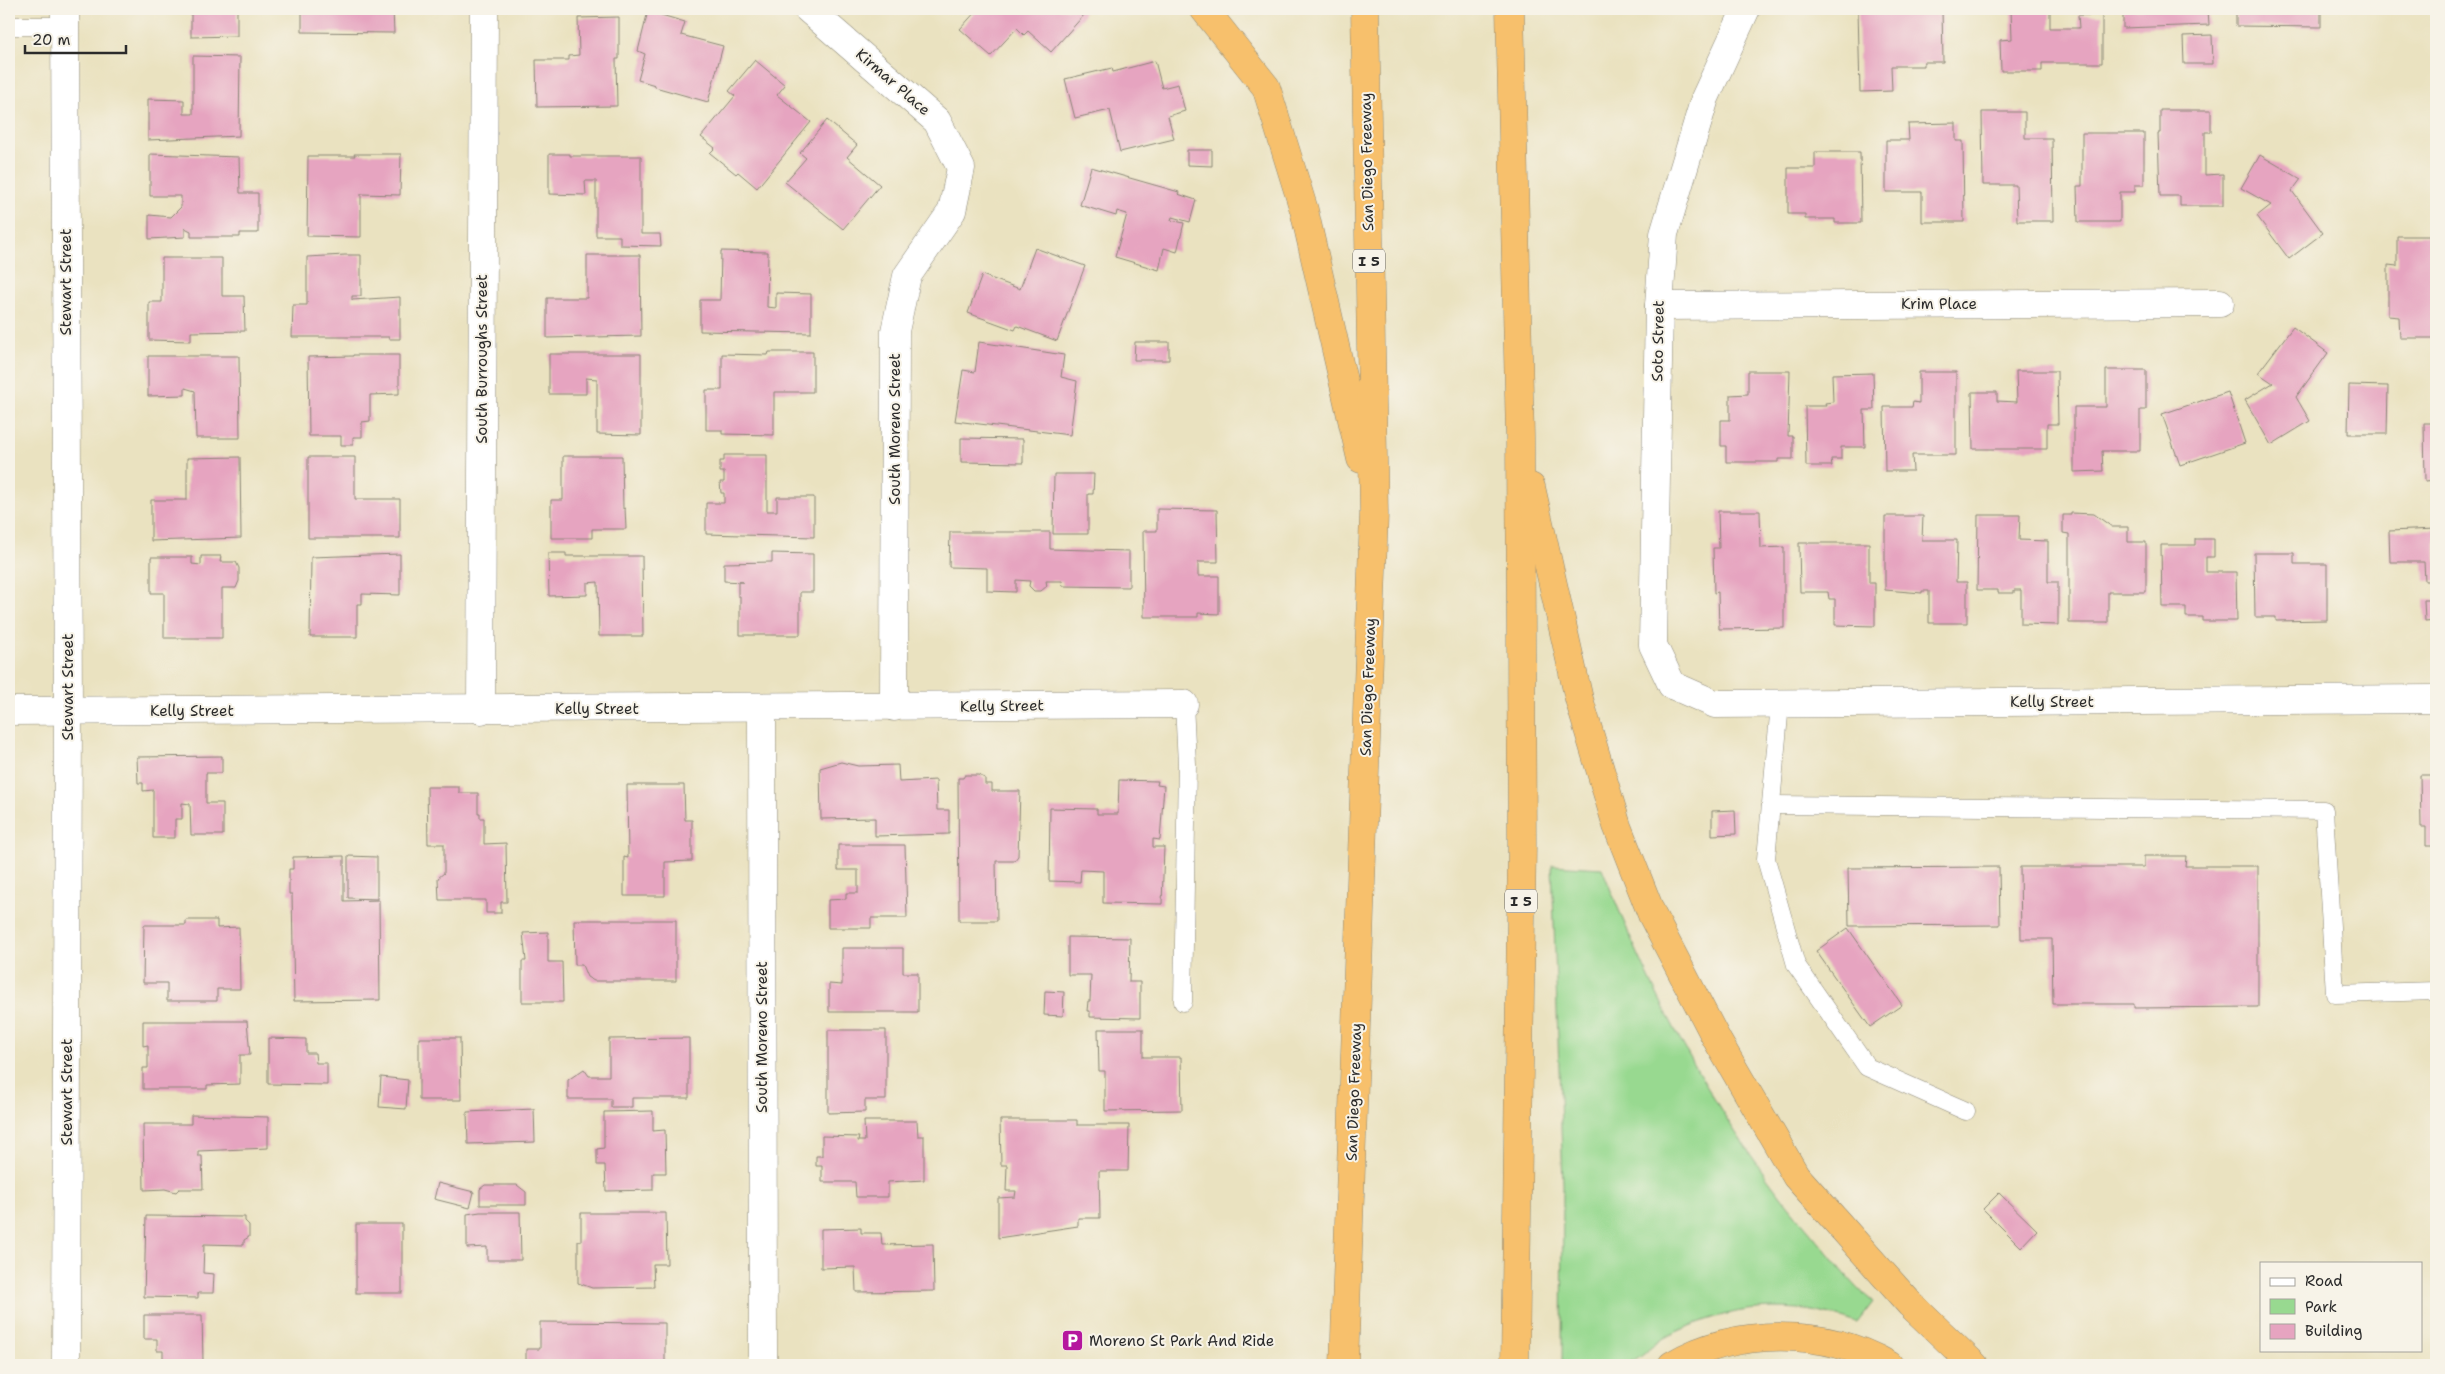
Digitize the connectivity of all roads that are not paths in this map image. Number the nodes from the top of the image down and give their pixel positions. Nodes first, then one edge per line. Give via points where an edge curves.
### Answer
1 (484, 9) edge
2 (808, 9) edge
3 (1204, 9) edge
4 (1365, 9) edge
5 (1510, 9) edge
6 (1746, 9) edge
7 (65, 17) edge
8 (9, 26) edge
9 (961, 168) joint
10 (2220, 303) dead end
11 (1658, 306) junction
12 (1520, 436) junction
13 (1374, 514) junction
14 (1672, 685) joint
15 (2436, 699) edge
16 (1184, 704) joint
17 (1780, 704) junction
18 (894, 707) junction
19 (762, 708) junction
20 (481, 710) junction
21 (9, 711) edge
22 (68, 711) junction
23 (1771, 805) junction
24 (2436, 992) edge
25 (1183, 1002) dead end
26 (1966, 1111) dead end
27 (66, 1365) edge
28 (763, 1365) edge
29 (1344, 1365) edge
30 (1515, 1365) edge
31 (1672, 1365) edge
32 (1889, 1365) edge
33 (1974, 1365) edge

1 - 20 street, South Burroughs Street
2 - 9 street, Kirmar Place via 937,120
3 - 13 highway via 1266,87 1304,210
4 - 13 highway, San Diego Freeway / I 5
5 - 12 highway, I 5
6 - 11 street, Soto Street via 1705,98 1664,234
7 - 8 lane
7 - 22 street, Stewart Street
9 - 18 street, South Moreno Street via 952,212 907,276 895,331
10 - 11 street, Krim Place
11 - 14 street, Soto Street via 1653,645
12 - 30 highway, I 5 via 1522,843
12 - 33 highway via 1579,698 1617,826 1652,915 1717,1040 1796,1176 1910,1304
13 - 29 highway, San Diego Freeway / I 5
14 - 17 street, Kelly Street via 1715,704
15 - 17 street, Kelly Street
16 - 18 street, Kelly Street
16 - 25 lane via 1187,764
17 - 23 lane
18 - 19 street, Kelly Street
19 - 20 street, Kelly Street
19 - 28 street, South Moreno Street
20 - 22 street, Kelly Street
21 - 22 street, Kelly Street
22 - 27 street, Stewart Street
23 - 24 lane via 2324,810 2335,994
23 - 26 lane via 1766,859 1796,965 1866,1067
31 - 32 highway via 1712,1346 1785,1337 1825,1340 1858,1349

